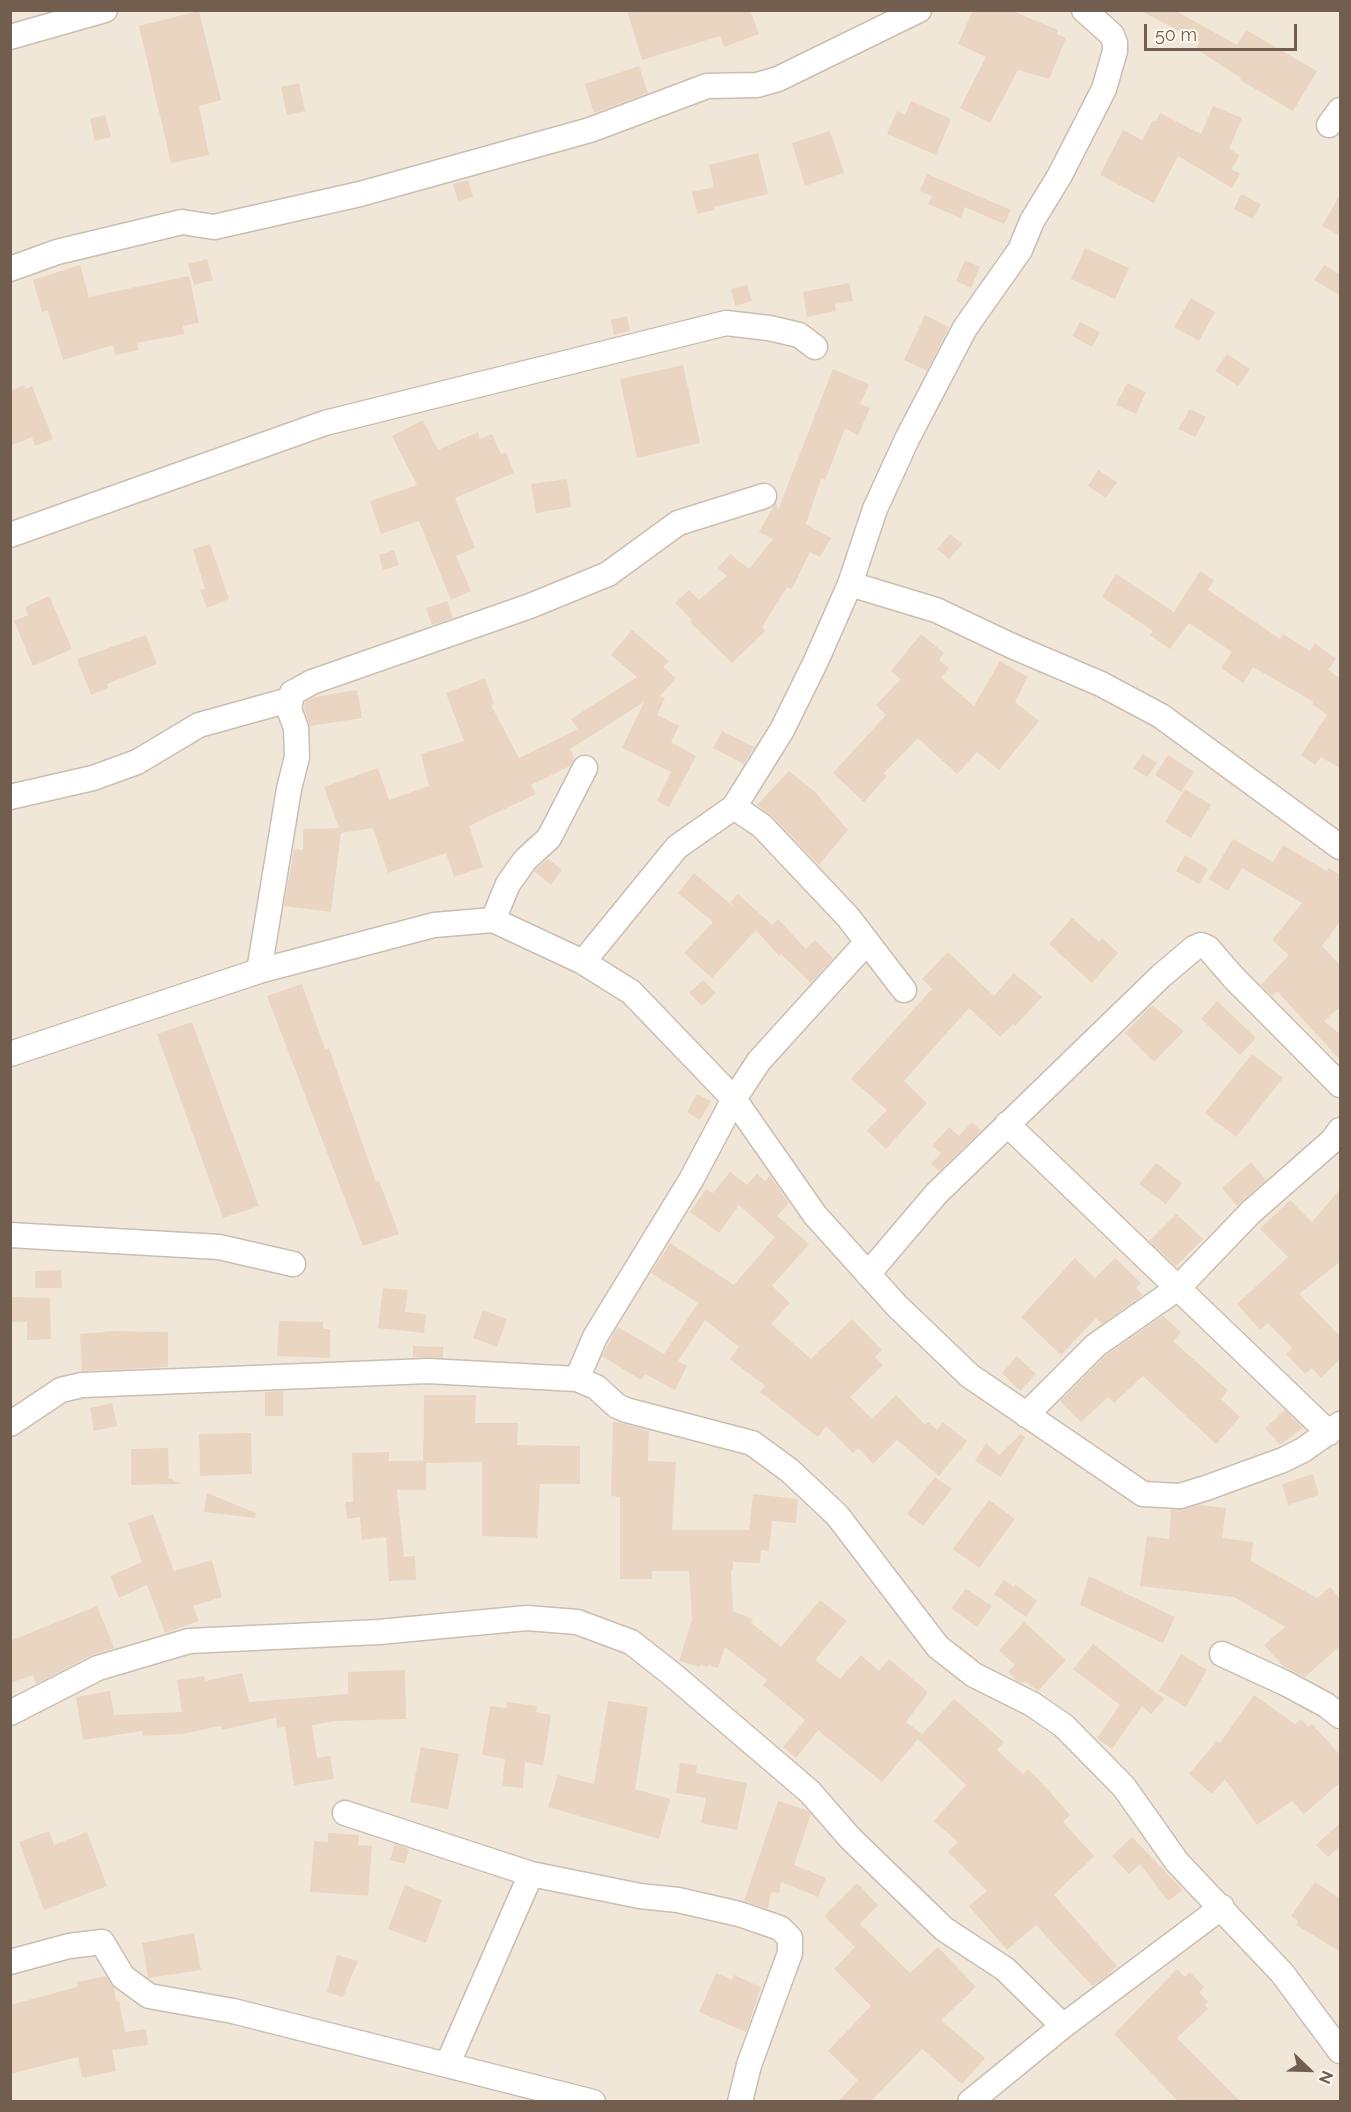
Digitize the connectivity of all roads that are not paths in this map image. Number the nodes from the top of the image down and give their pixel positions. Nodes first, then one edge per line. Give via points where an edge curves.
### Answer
1 (105, 10) edge
2 (919, 10) edge
3 (1084, 10) edge
4 (10, 37) edge
5 (10, 269) edge
6 (815, 347) dead end
7 (764, 496) dead end
8 (10, 535) edge
9 (850, 584) junction
10 (289, 700) junction
11 (585, 768) dead end
12 (10, 797) edge
13 (734, 807) junction
14 (1341, 847) edge
15 (493, 920) junction
16 (867, 942) junction
17 (583, 962) junction
18 (259, 971) junction
19 (904, 990) dead end
20 (10, 1053) edge
21 (1341, 1085) edge
22 (734, 1099) junction
23 (1007, 1124) junction
24 (1341, 1130) edge
25 (10, 1235) edge
26 (293, 1264) dead end
27 (868, 1274) junction
28 (1178, 1288) junction
29 (577, 1379) junction
30 (1026, 1415) junction
31 (10, 1424) edge
32 (1335, 1429) edge
33 (1222, 1654) dead end
34 (10, 1713) edge
35 (1341, 1716) edge
36 (345, 1813) dead end
37 (531, 1874) junction
38 (1222, 1907) junction
39 (10, 1962) edge
40 (1063, 2026) junction
41 (1341, 2051) edge
42 (448, 2063) junction
43 (593, 2102) edge
44 (740, 2102) edge
45 (970, 2102) edge

1 - 4 street
2 - 5 street via 778,79 757,85 707,86 590,130 360,195 214,227 182,222 67,250
3 - 9 street via 1113,35 1115,43 1104,89 1020,250 965,328 907,439 875,509
6 - 8 street via 799,335 726,323 325,423
7 - 10 street via 678,523 608,574 530,606 312,682 292,693
9 - 13 street via 800,697
9 - 14 street via 936,609 1101,684 1161,716
10 - 12 street via 199,724 137,762 93,778
10 - 18 street via 296,728 297,757
11 - 15 street via 549,838 525,860 508,884
13 - 16 street via 762,826
13 - 17 street via 677,847
15 - 17 street
15 - 18 street via 434,925
16 - 19 street
16 - 22 street via 759,1061
17 - 22 street via 631,992
18 - 20 street
21 - 23 street via 1201,945 1161,976
22 - 27 street via 815,1215
22 - 29 street via 691,1180 596,1337
23 - 27 street via 936,1194
23 - 28 street
24 - 28 street via 1251,1212
25 - 26 street via 219,1247
27 - 30 street via 970,1376
28 - 30 street via 1096,1345
28 - 32 street
29 - 31 street via 428,1371 82,1385 61,1390
29 - 38 street via 596,1387 626,1410 752,1443 789,1470 837,1515 938,1647 974,1675 1032,1704 1064,1726 1124,1787 1177,1862
30 - 32 street via 1143,1494 1180,1496 1283,1460
33 - 35 street via 1287,1684
34 - 40 street via 98,1668 189,1641 380,1632 527,1618 577,1622 631,1642 673,1676 810,1792 850,1838 944,1929 1005,1970
36 - 37 street
37 - 42 street
37 - 44 street via 739,1914 780,1928 790,1938 790,1953 749,2065
38 - 40 street
38 - 41 street via 1282,1973
39 - 42 street via 69,1946 102,1942 123,1977 149,1996 233,2011
40 - 45 street
42 - 43 street

